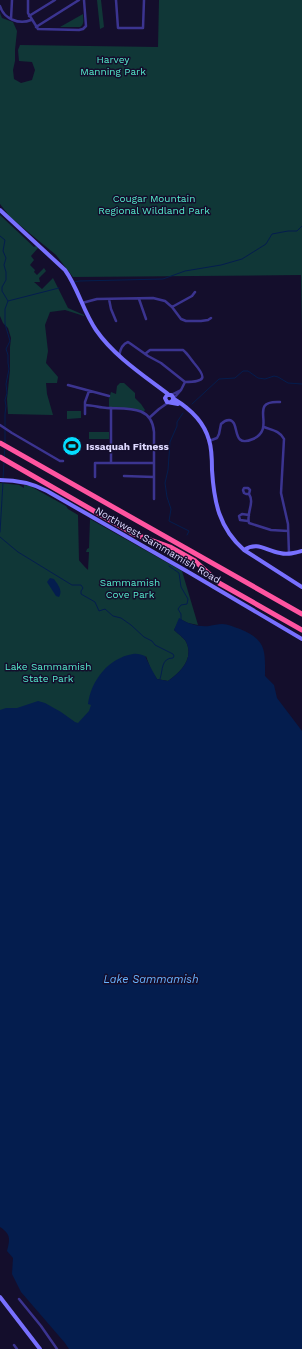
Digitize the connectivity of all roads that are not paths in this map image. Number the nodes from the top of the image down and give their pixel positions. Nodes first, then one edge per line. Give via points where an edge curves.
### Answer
1 (12, 0) edge
2 (28, 0) edge
3 (55, 0) edge
4 (79, 0) edge
5 (84, 0) edge
6 (116, 0) edge
7 (144, 0) edge
8 (0, 6) edge
9 (29, 16) junction
10 (11, 19) junction
11 (31, 20) junction
12 (36, 27) junction
13 (0, 210) edge
14 (195, 292) dead end
15 (110, 299) junction
16 (139, 299) junction
17 (82, 303) junction
18 (172, 307) junction
19 (211, 318) dead end
20 (146, 319) dead end
21 (116, 321) dead end
22 (121, 349) junction
23 (114, 351) junction
24 (145, 354) junction
25 (119, 356) junction
26 (185, 382) junction
27 (68, 385) dead end
28 (88, 390) junction
29 (109, 396) dead end
30 (170, 398) junction
31 (280, 402) dead end
32 (85, 404) junction
33 (112, 408) junction
34 (85, 414) dead end
35 (149, 418) junction
36 (1, 426) edge
37 (264, 427) junction
38 (210, 441) junction
39 (4, 443) edge
40 (2, 458) edge
41 (63, 461) dead end
42 (111, 463) junction
43 (154, 463) junction
44 (124, 476) dead end
45 (95, 477) dead end
46 (154, 477) junction
47 (2, 480) edge
48 (249, 494) dead end
49 (154, 499) dead end
50 (249, 515) junction
51 (248, 520) junction
52 (288, 531) junction
53 (244, 550) junction
54 (302, 551) edge
55 (289, 554) junction
56 (302, 588) edge
57 (302, 614) edge
58 (302, 630) edge
59 (302, 639) edge
60 (0, 1296) edge
61 (18, 1299) dead end
62 (14, 1345) dead end
63 (17, 1349) edge
64 (40, 1349) edge
65 (57, 1349) edge

1 - 10 street
2 - 9 street
3 - 9 street
4 - 12 street
5 - 12 street via 84,28 42,30
6 - 7 street via 118,28 143,28
8 - 10 street via 3,14
9 - 11 street
10 - 11 street via 22,22
11 - 12 street
13 - 17 street via 60,266 75,287
14 - 18 street
15 - 16 street
15 - 17 street
15 - 21 street
16 - 18 street via 153,298 165,301
16 - 20 street
17 - 23 street via 95,329
18 - 19 street via 181,319 186,321
22 - 23 street
22 - 24 street via 128,342
22 - 25 street
23 - 25 street
24 - 26 street
24 - 26 street via 150,350 183,350 202,372 201,380 198,382
25 - 30 street
26 - 30 street via 181,390
27 - 28 street
28 - 29 street
28 - 32 street
30 - 35 street
30 - 38 street via 195,416
31 - 37 street via 268,402 263,407
32 - 33 street
32 - 34 street
33 - 35 street via 136,410
33 - 42 street
35 - 43 street via 154,430
36 - 41 street
37 - 38 street via 256,437 245,441 237,436 234,422 224,421 220,426 219,436
37 - 52 street via 278,432 284,439 281,493 288,519
38 - 53 street via 214,496 218,510 226,530
39 - 57 highway
40 - 58 highway via 134,534 170,547 195,561 219,583
42 - 43 street
42 - 45 street via 95,463
43 - 46 street
44 - 46 street
46 - 49 street
47 - 59 street, Northwest Sammamish Road via 28,483 47,491
48 - 50 street
50 - 51 street
50 - 51 street via 239,516 240,520
51 - 52 street via 251,524 271,530
52 - 55 street
53 - 55 street via 254,546
53 - 56 street
54 - 55 street
60 - 64 street
61 - 65 street
62 - 63 street

